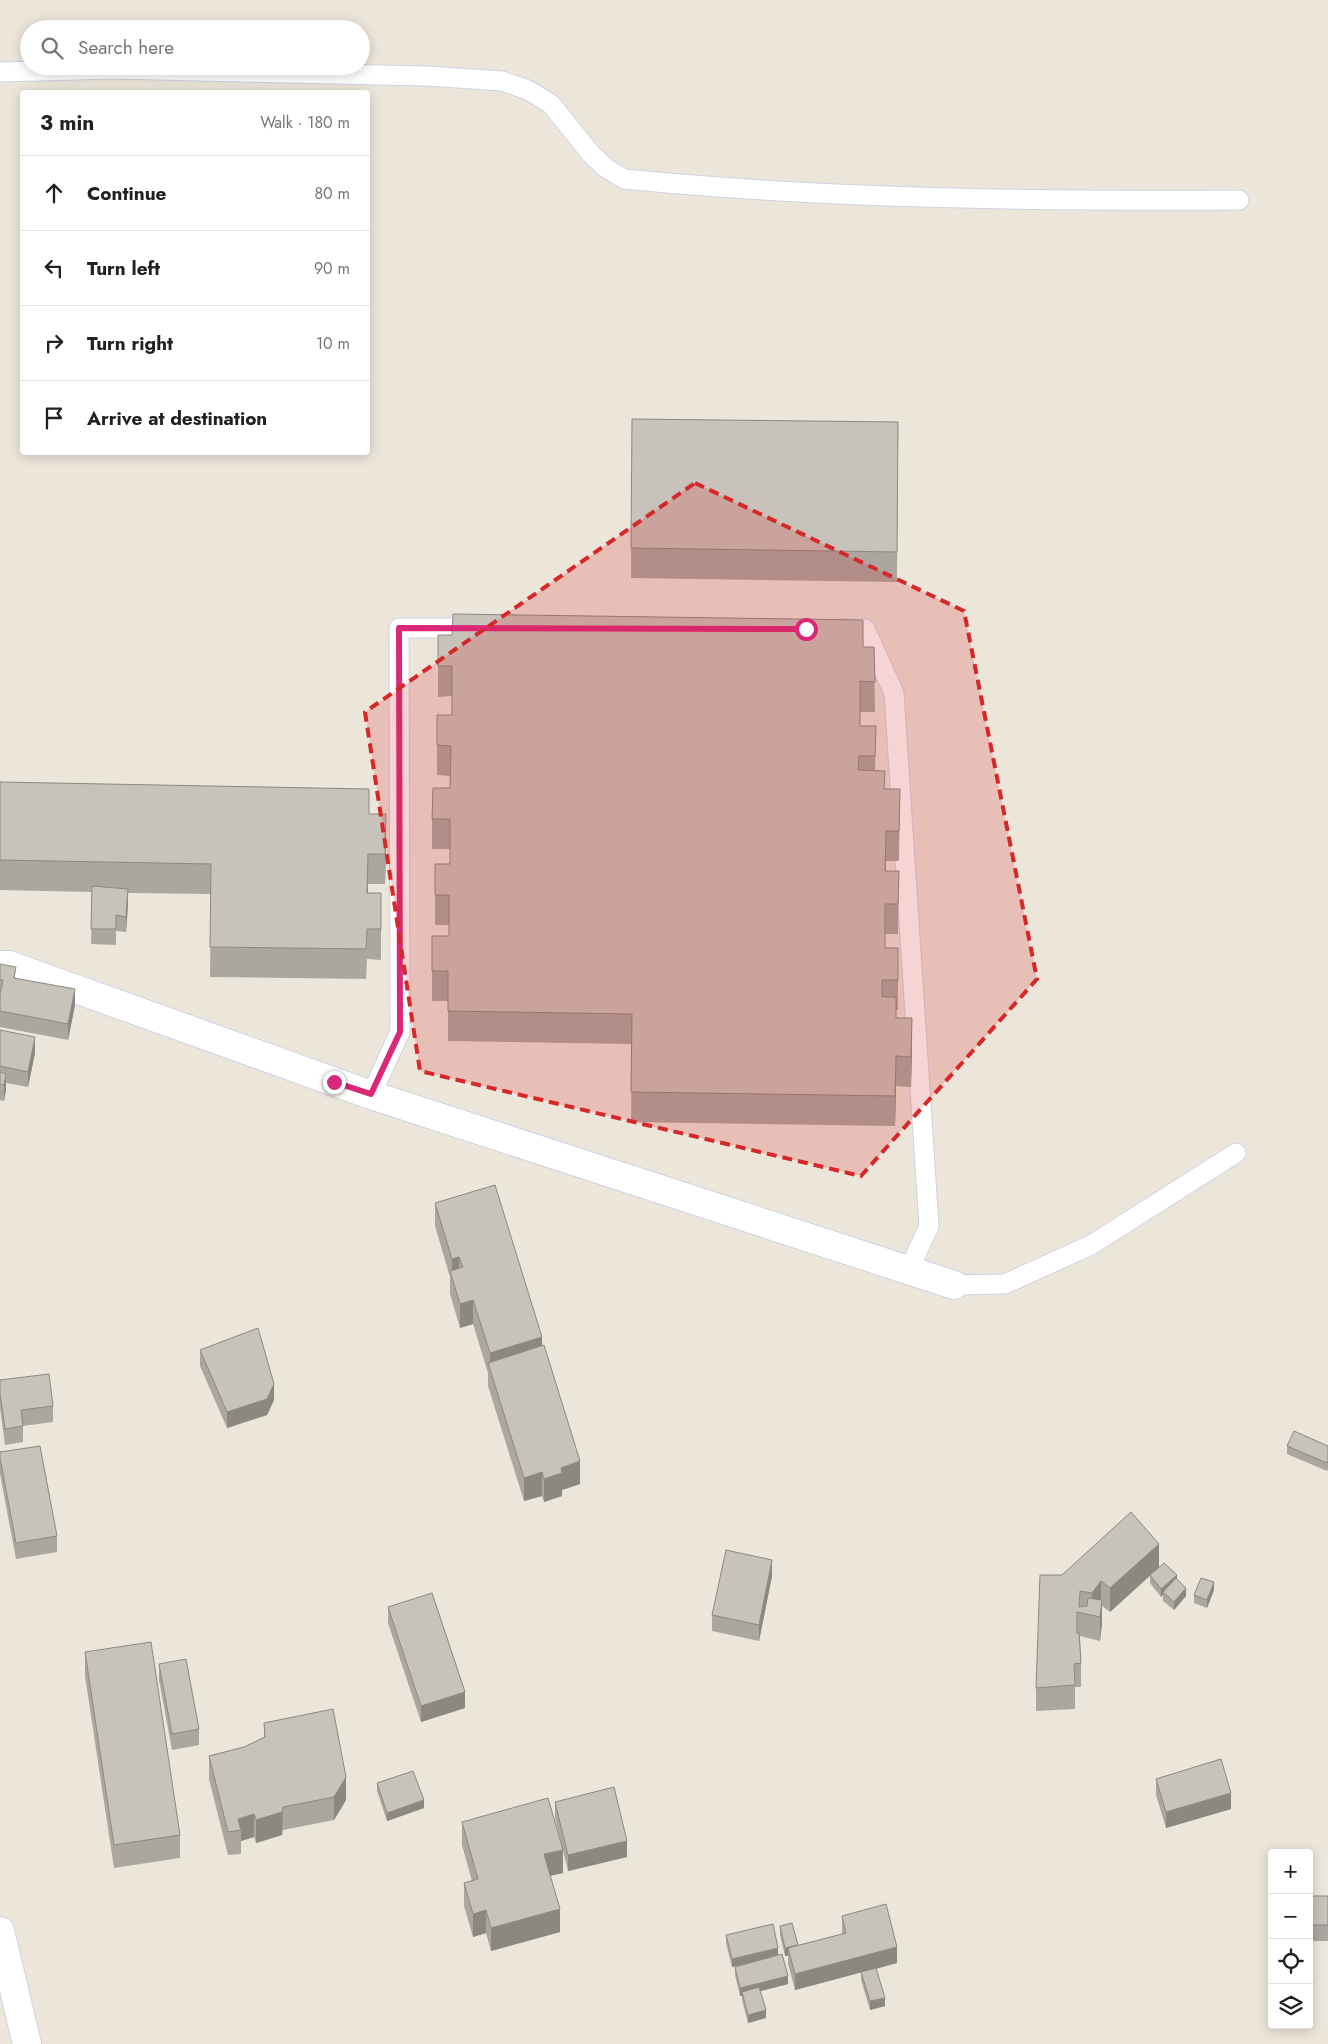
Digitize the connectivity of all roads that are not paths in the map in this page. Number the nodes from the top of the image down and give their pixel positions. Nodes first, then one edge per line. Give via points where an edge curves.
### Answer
1 (0, 72) edge
2 (20, 72) edge
3 (370, 75) edge
4 (1239, 200) dead end
5 (498, 628) edge
6 (825, 629) edge
7 (0, 965) edge
8 (371, 1094) junction
9 (1236, 1153) dead end
10 (909, 1270) junction
11 (954, 1285) joint
12 (0, 1931) edge
13 (27, 2044) edge

1 - 2 lane
3 - 4 lane via 502,81 528,90 551,104 591,154 624,179 814,194
5 - 8 lane via 399,628 400,1032
6 - 10 lane via 865,629 894,693 929,1226
7 - 8 street via 18,968
8 - 10 street
9 - 11 lane via 1091,1245 1005,1284
10 - 11 street
12 - 13 street

